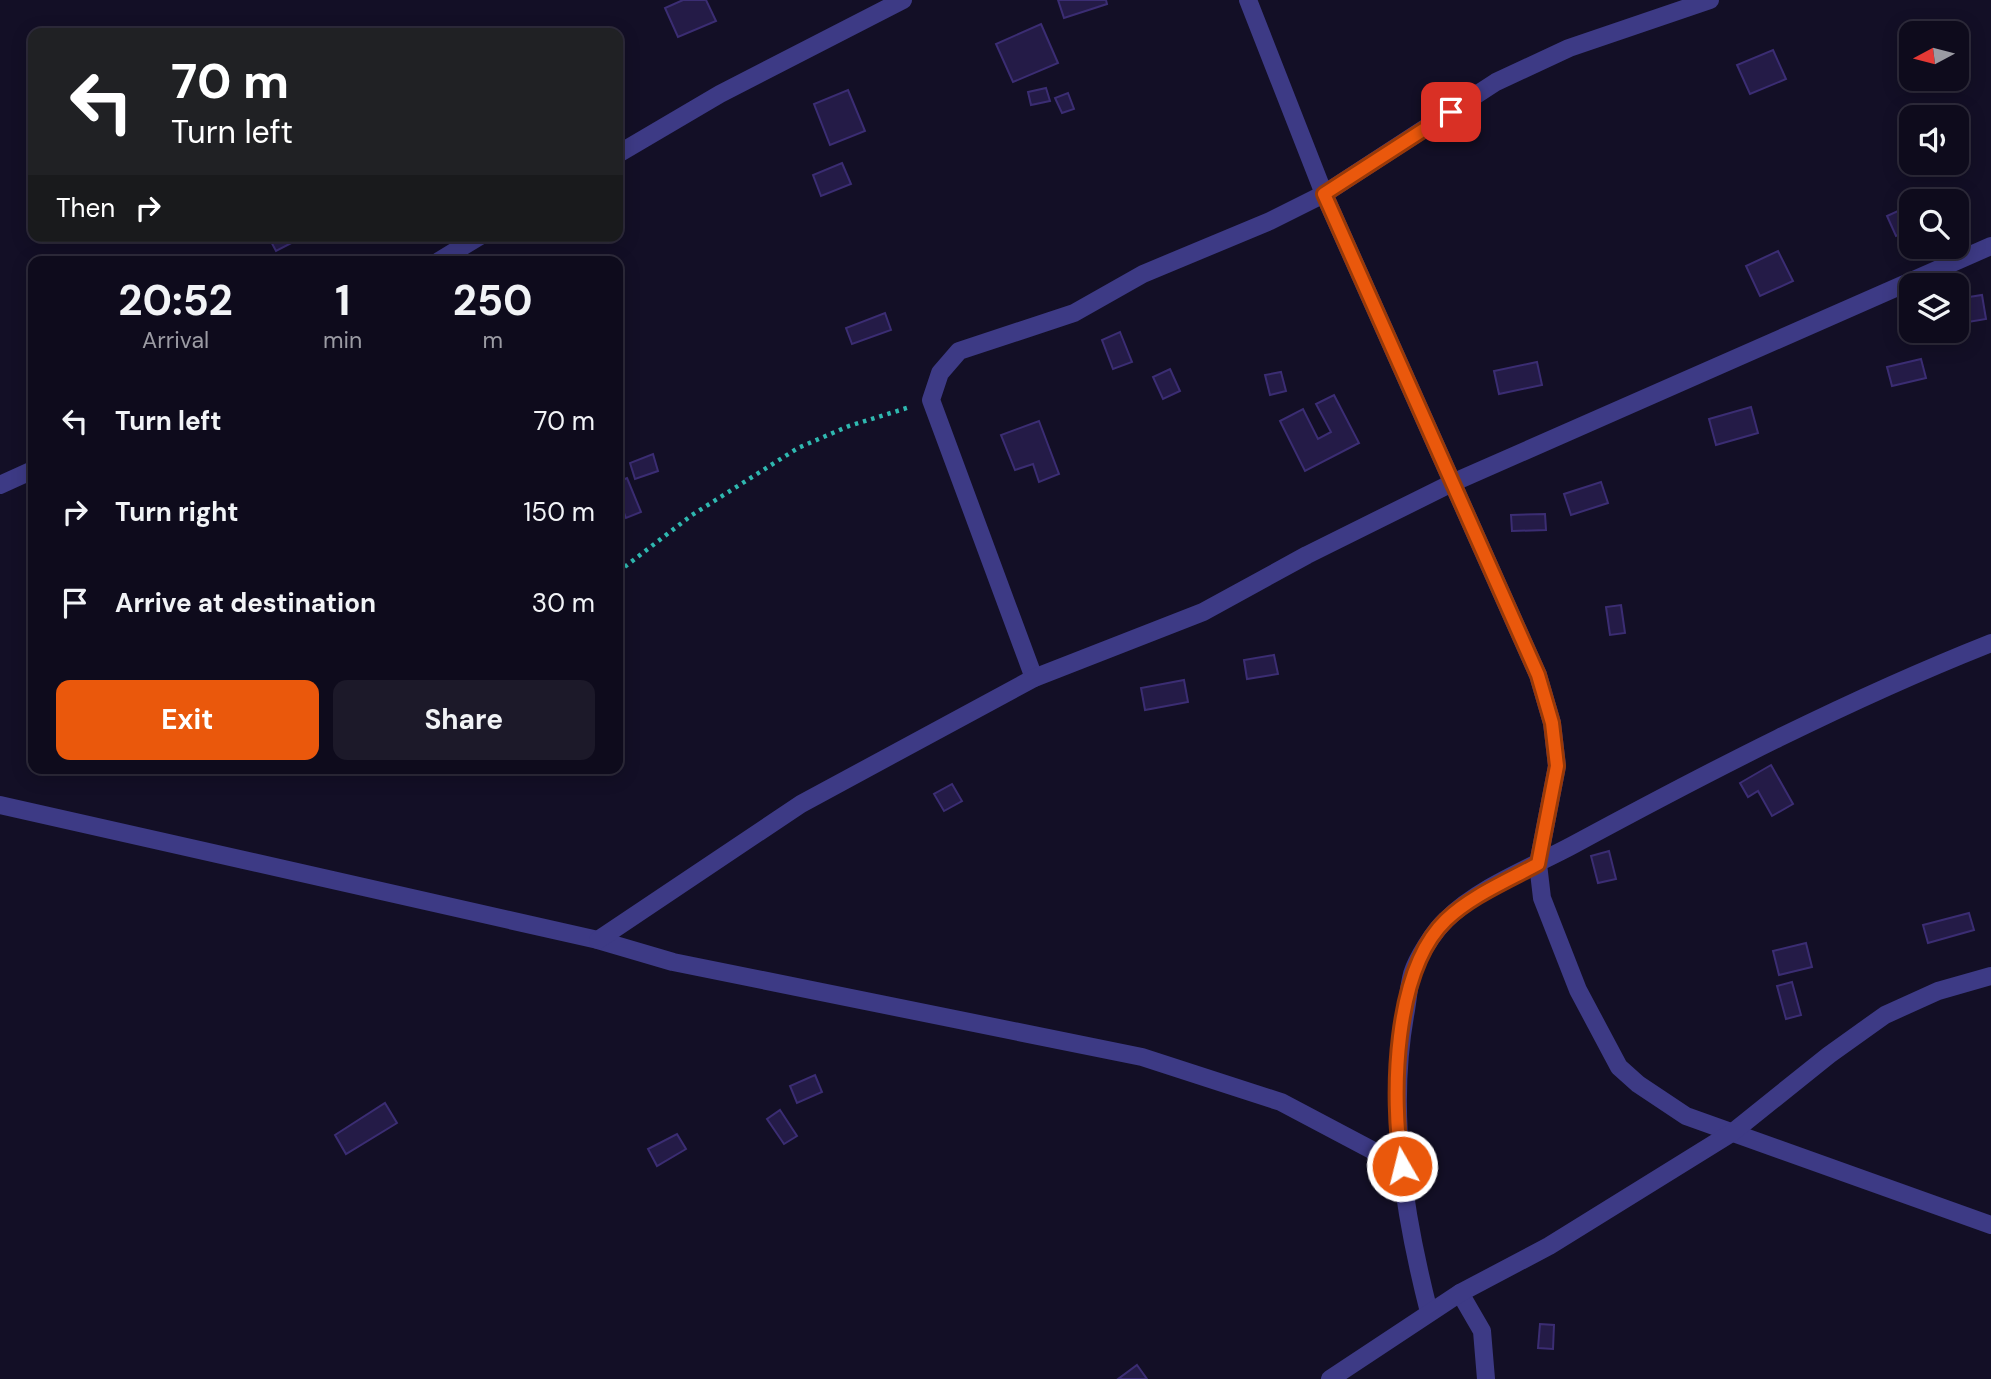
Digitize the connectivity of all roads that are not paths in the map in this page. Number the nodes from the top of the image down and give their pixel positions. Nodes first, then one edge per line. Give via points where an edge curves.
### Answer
1 (903, 0) edge
2 (1248, 0) edge
3 (1710, 0) edge
4 (623, 152) edge
5 (1324, 194) junction
6 (470, 242) edge
7 (1991, 246) edge
8 (447, 256) edge
9 (28, 472) edge
10 (1452, 484) junction
11 (0, 485) edge
12 (1991, 643) edge
13 (1034, 678) junction
14 (0, 805) edge
15 (1538, 864) junction
16 (598, 940) junction
17 (1991, 975) edge
18 (1733, 1132) junction
19 (1402, 1166) junction
20 (1991, 1225) edge
21 (1460, 1293) junction
22 (1429, 1312) junction
23 (1330, 1379) edge
24 (1486, 1379) edge

1 - 4 street via 720,93
2 - 5 street
3 - 5 street via 1569,48 1496,82
5 - 10 street
5 - 13 street via 1143,274 1074,313 959,351 940,373 930,400
6 - 8 street
7 - 10 street
9 - 11 street
10 - 13 street via 1203,612
10 - 15 street via 1538,675 1552,723 1557,766
12 - 15 street via 1839,710 1667,794
13 - 16 street via 801,804
14 - 16 street
15 - 18 street via 1542,898 1567,964 1619,1067 1686,1116
15 - 19 street via 1445,921 1413,972 1395,1092
16 - 19 street via 673,962 1142,1057 1280,1102
17 - 18 street via 1938,990 1885,1015
18 - 20 street
18 - 21 street via 1549,1246
19 - 22 street
21 - 22 street
21 - 24 street via 1482,1331
22 - 23 street

